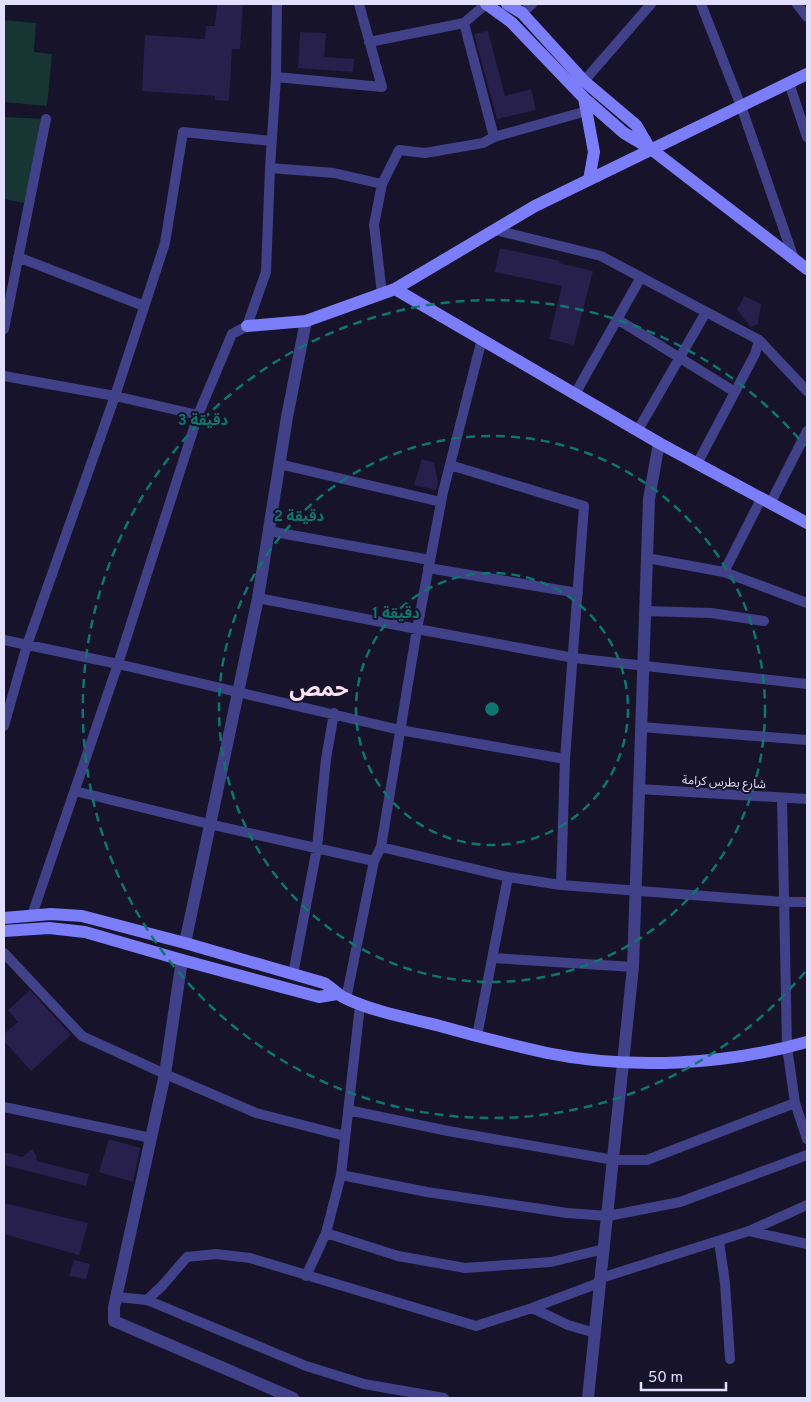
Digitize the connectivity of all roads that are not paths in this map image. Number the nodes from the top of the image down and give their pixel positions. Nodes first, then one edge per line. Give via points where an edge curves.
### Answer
1 (277, 4) edge
2 (358, 4) edge
3 (486, 4) edge
4 (507, 4) edge
5 (532, 4) edge
6 (651, 4) edge
7 (701, 4) edge
8 (797, 4) edge
9 (522, 13) junction
10 (807, 17) edge
11 (464, 23) junction
12 (369, 42) junction
13 (807, 74) edge
14 (276, 77) junction
15 (584, 81) junction
16 (790, 83) junction
17 (584, 98) junction
18 (741, 106) junction
19 (587, 111) junction
20 (46, 119) dead end
21 (494, 137) junction
22 (807, 137) edge
23 (272, 141) junction
24 (650, 150) junction
25 (270, 168) junction
26 (589, 180) junction
27 (382, 184) junction
28 (495, 230) junction
29 (18, 257) junction
30 (794, 259) junction
31 (807, 269) edge
32 (640, 277) junction
33 (8, 286) edge
34 (395, 288) junction
35 (382, 294) junction
36 (144, 306) junction
37 (706, 312) junction
38 (617, 319) junction
39 (306, 321) junction
40 (246, 326) junction
41 (4, 329) edge
42 (482, 339) junction
43 (759, 340) junction
44 (680, 358) junction
45 (4, 376) edge
46 (807, 391) edge
47 (735, 392) junction
48 (575, 394) junction
49 (115, 396) junction
50 (198, 415) junction
51 (638, 430) junction
52 (807, 431) edge
53 (659, 443) junction
54 (279, 464) junction
55 (697, 464) junction
56 (450, 465) junction
57 (765, 501) junction
58 (441, 502) junction
59 (807, 523) edge
60 (269, 531) junction
61 (647, 558) junction
62 (429, 564) junction
63 (724, 572) junction
64 (578, 593) junction
65 (258, 598) junction
66 (807, 603) edge
67 (645, 611) junction
68 (764, 621) dead end
69 (417, 629) junction
70 (4, 640) edge
71 (27, 644) junction
72 (574, 658) junction
73 (118, 664) junction
74 (643, 665) junction
75 (807, 684) edge
76 (238, 692) junction
77 (334, 713) junction
78 (4, 726) edge
79 (641, 727) junction
80 (400, 730) junction
81 (807, 740) edge
82 (565, 759) junction
83 (639, 789) junction
84 (75, 791) junction
85 (782, 798) junction
86 (807, 799) edge
87 (209, 824) junction
88 (381, 847) junction
89 (317, 848) junction
90 (374, 861) junction
91 (508, 877) junction
92 (561, 886) junction
93 (636, 890) junction
94 (784, 902) junction
95 (807, 902) edge
96 (32, 915) junction
97 (4, 918) edge
98 (4, 931) edge
99 (185, 943) junction
100 (4, 953) edge
101 (493, 958) junction
102 (182, 960) junction
103 (633, 967) junction
104 (293, 974) junction
105 (341, 996) junction
106 (360, 1005) junction
107 (478, 1036) junction
108 (807, 1042) edge
109 (787, 1048) junction
110 (624, 1062) junction
111 (165, 1074) junction
112 (795, 1104) junction
113 (4, 1107) edge
114 (348, 1110) junction
115 (345, 1136) junction
116 (151, 1138) junction
117 (807, 1139) edge
118 (807, 1155) edge
119 (614, 1160) junction
120 (341, 1175) junction
121 (807, 1204) edge
122 (608, 1216) junction
123 (749, 1231) junction
124 (326, 1233) junction
125 (719, 1241) junction
126 (807, 1244) edge
127 (604, 1249) junction
128 (306, 1276) junction
129 (601, 1278) junction
130 (117, 1297) junction
131 (147, 1300) junction
132 (532, 1308) junction
133 (595, 1333) junction
134 (730, 1359) dead end
135 (293, 1398) edge
136 (444, 1398) edge
137 (588, 1398) edge

1 - 14 street
2 - 12 street
3 - 11 street
3 - 17 main road via 511,22
4 - 9 main road
5 - 9 street
6 - 15 street
7 - 18 street
8 - 10 street
9 - 15 main road
11 - 12 street
11 - 21 street
12 - 14 street via 382,87
13 - 16 main road
14 - 23 street
15 - 24 main road via 636,125
16 - 18 main road
16 - 22 street
17 - 19 main road
17 - 24 main road via 624,133
18 - 24 main road
18 - 30 street
19 - 21 street
19 - 26 main road via 594,152
20 - 29 street
21 - 27 street via 483,143 425,153 399,150
23 - 25 street
23 - 36 street via 183,132 165,243
24 - 26 main road
24 - 30 main road
25 - 27 street via 334,173
25 - 40 street via 266,272
26 - 28 main road
27 - 35 street via 374,225
28 - 32 street via 601,256
28 - 34 main road
29 - 33 street
29 - 36 street
30 - 31 main road
32 - 37 street
32 - 38 street
33 - 41 street
34 - 35 main road
34 - 42 main road
35 - 39 main road
36 - 49 street
37 - 43 street
37 - 44 street
38 - 44 street
38 - 48 street
39 - 40 main road
39 - 54 street
40 - 50 street via 232,334
42 - 48 main road
42 - 56 street
43 - 46 street
43 - 47 street
44 - 47 street
44 - 51 street
45 - 49 street
47 - 55 street
48 - 51 main road
49 - 50 street
49 - 71 street
50 - 73 street
51 - 53 main road
52 - 57 street
53 - 55 main road
53 - 61 street via 649,499
54 - 58 street
54 - 60 street
55 - 57 main road
56 - 58 street
56 - 64 street via 584,506
57 - 59 main road
57 - 63 street
58 - 62 street
60 - 62 street
60 - 65 street
61 - 63 street
61 - 67 street
62 - 64 street
62 - 69 street
63 - 66 street
64 - 72 street
65 - 69 street
65 - 76 street
67 - 68 street via 711,613
67 - 74 street
69 - 72 street
69 - 80 street
70 - 71 street
71 - 73 street
71 - 78 street
72 - 74 street
72 - 82 street
73 - 76 street
73 - 84 street
74 - 75 street
74 - 79 street
76 - 77 street
76 - 87 street
77 - 80 street
77 - 89 street
79 - 81 street
79 - 83 street
80 - 82 street
80 - 88 street
82 - 92 street
83 - 85 street, شارع بطرس كرامة
83 - 93 street
84 - 87 street
84 - 96 street
85 - 86 street, شارع بطرس كرامة
85 - 94 street
87 - 89 street
87 - 99 street
88 - 90 street
88 - 91 street
89 - 90 street
89 - 104 street
90 - 105 street
91 - 92 street
91 - 101 street
92 - 93 street
93 - 94 street
93 - 103 street
94 - 95 street
94 - 109 street
96 - 97 main road
96 - 99 main road via 82,916
98 - 102 main road via 49,928 85,932
99 - 104 main road
100 - 111 street via 82,1036
101 - 103 street
101 - 107 street
102 - 105 main road via 319,997
102 - 111 street
103 - 110 street
104 - 105 main road via 324,983
105 - 106 main road
106 - 107 main road
106 - 114 street
107 - 110 main road via 548,1053
108 - 109 main road
109 - 110 main road via 698,1062
109 - 112 street
110 - 119 street
111 - 115 street via 256,1113
111 - 116 street
112 - 117 street
112 - 119 street via 647,1160
113 - 116 street
114 - 115 street
114 - 119 street via 448,1132
115 - 120 street
116 - 130 street
118 - 122 street via 680,1202
119 - 122 street
120 - 122 street via 463,1198
120 - 124 street
121 - 123 street
122 - 127 street
123 - 125 street
123 - 126 street
124 - 127 street via 398,1256 465,1268 552,1262
124 - 128 street
125 - 129 street
125 - 134 street
127 - 129 street
128 - 131 street via 250,1258 216,1254 187,1257
128 - 132 street via 476,1326
129 - 132 street via 596,1284
129 - 133 street
130 - 131 street
130 - 135 street via 114,1321
131 - 136 street via 306,1366 364,1384
132 - 133 street
133 - 137 street

